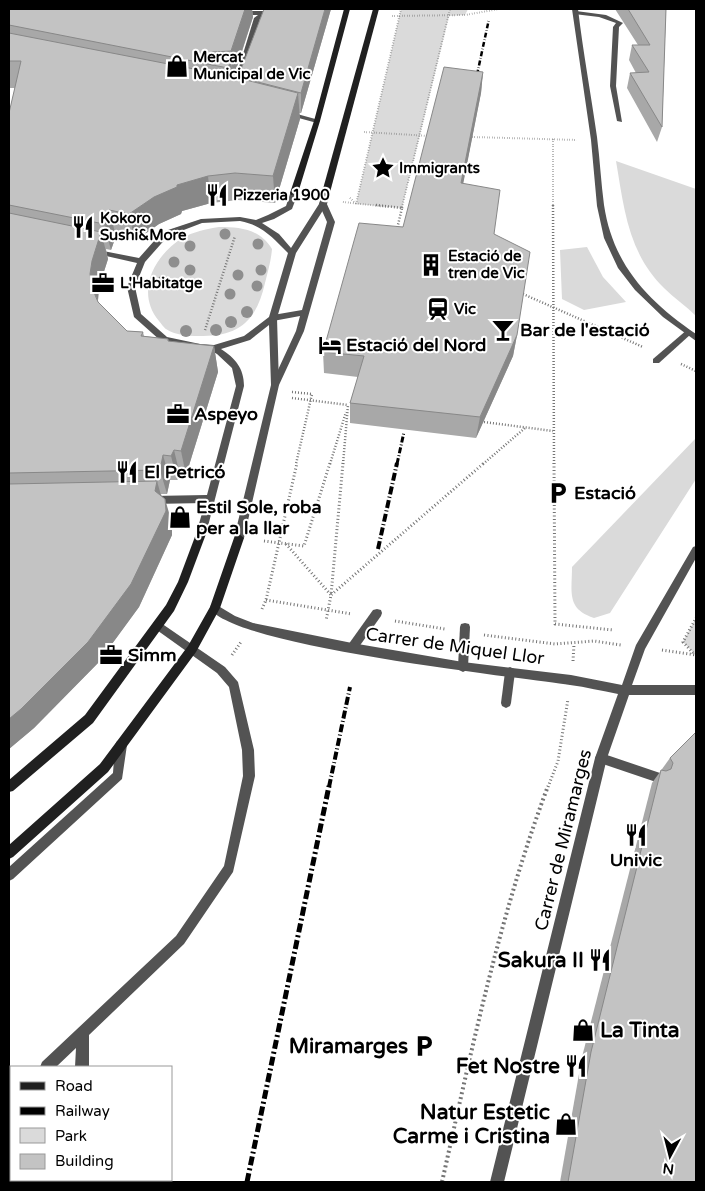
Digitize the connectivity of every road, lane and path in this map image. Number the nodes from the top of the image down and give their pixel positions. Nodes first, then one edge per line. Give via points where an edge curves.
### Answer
1 (347, 9) edge
2 (400, 9) edge
3 (450, 9) edge
4 (500, 9) edge
5 (266, 11) edge
6 (576, 11) edge
7 (375, 12) edge
8 (236, 13) edge
9 (449, 15) junction
10 (399, 16) junction
11 (232, 84) edge
12 (238, 91) edge
13 (280, 112) edge
14 (317, 121) junction
15 (620, 121) dead end
16 (364, 132) dead end
17 (372, 132) junction
18 (419, 135) junction
19 (430, 136) edge
20 (472, 138) edge
21 (350, 198) dead end
22 (324, 200) junction
23 (349, 203) dead end
24 (356, 204) junction
25 (402, 208) junction
26 (240, 219) junction
27 (256, 222) junction
28 (396, 233) edge
29 (82, 249) edge
30 (292, 253) junction
31 (141, 261) junction
32 (523, 294) edge
33 (554, 308) junction
34 (306, 312) junction
35 (273, 318) junction
36 (688, 332) junction
37 (696, 338) edge
38 (200, 347) junction
39 (214, 348) junction
40 (659, 358) junction
41 (696, 371) edge
42 (275, 385) junction
43 (301, 393) dead end
44 (300, 398) dead end
45 (311, 400) junction
46 (348, 405) junction
47 (356, 406) edge
48 (484, 422) edge
49 (525, 428) junction
50 (553, 431) junction
51 (211, 499) junction
52 (144, 500) edge
53 (264, 541) dead end
54 (279, 543) junction
55 (285, 544) junction
56 (696, 550) edge
57 (331, 595) junction
58 (215, 608) junction
59 (328, 610) junction
60 (375, 615) junction
61 (696, 618) edge
62 (326, 621) dead end
63 (158, 625) junction
64 (464, 630) junction
65 (613, 630) dead end
66 (352, 648) junction
67 (192, 649) junction
68 (695, 654) edge
69 (464, 667) junction
70 (510, 672) junction
71 (571, 680) junction
72 (624, 690) junction
73 (696, 690) edge
74 (506, 703) dead end
75 (121, 745) junction
76 (601, 758) junction
77 (656, 777) dead end
78 (9, 787) edge
79 (9, 853) edge
80 (9, 875) edge
81 (83, 1032) junction
82 (48, 1066) edge
83 (82, 1066) edge
84 (442, 1182) edge
85 (497, 1182) edge

1 - 14 street
2 - 10 path
3 - 9 path
4 - 9 path
5 - 8 street
5 - 11 street via 258,18 238,80
5 - 12 street
6 - 15 street via 612,18 620,23 616,27 613,86
6 - 36 street via 601,213 610,241 622,268 644,294
7 - 10 path
7 - 22 street
9 - 10 path
9 - 18 path
10 - 17 path
13 - 14 street
14 - 27 street via 289,207
16 - 17 path
17 - 18 path
17 - 24 path
18 - 19 path
18 - 25 path
20 - 33 path via 553,139
21 - 24 path
22 - 30 street
22 - 34 street via 331,222
23 - 24 path
24 - 25 path
25 - 28 path
26 - 27 street
26 - 31 street via 201,222 165,234
26 - 38 path
27 - 30 street
29 - 31 street
30 - 35 street
31 - 38 street via 131,288 137,315 164,339
32 - 33 path
33 - 40 path
33 - 50 path
34 - 35 street
34 - 42 street
35 - 39 street via 247,338
35 - 42 street
36 - 37 street
36 - 40 street
38 - 39 street
39 - 51 street via 235,364 241,378
40 - 41 path
42 - 58 street via 239,538
43 - 45 path via 312,394
44 - 45 path
45 - 46 path
45 - 54 path
46 - 47 path
46 - 55 path via 304,546
46 - 57 path
48 - 49 path
49 - 50 path
49 - 57 path
50 - 65 path via 555,624
51 - 52 street
51 - 63 street via 178,594
53 - 54 path
54 - 55 path
54 - 59 path via 266,600
55 - 57 path
56 - 72 street, Carrer de Miramarges via 646,635
57 - 59 path
58 - 66 street, Carrer de Miquel Llor via 231,620 252,627
58 - 67 street
59 - 60 path
59 - 62 path
60 - 64 path
60 - 66 street
61 - 68 path via 684,642
63 - 67 street
63 - 78 street via 89,719
64 - 69 street
64 - 71 path via 526,642 574,644
66 - 69 street, Carrer de Miquel Llor
67 - 75 street
67 - 81 street via 221,670 234,685 248,750 249,776 230,868 180,940
69 - 70 street, Carrer de Miquel Llor
70 - 71 street, Carrer de Miquel Llor
70 - 74 street
71 - 72 street, Carrer de Miquel Llor
71 - 84 path via 558,761 528,840 488,978
72 - 73 street, Carrer de Miquel Llor
72 - 76 street, Carrer de Miramarges
75 - 79 street via 92,780
75 - 80 street via 118,775
76 - 77 street
76 - 85 street, Carrer de Miramarges
81 - 82 street
81 - 83 street

